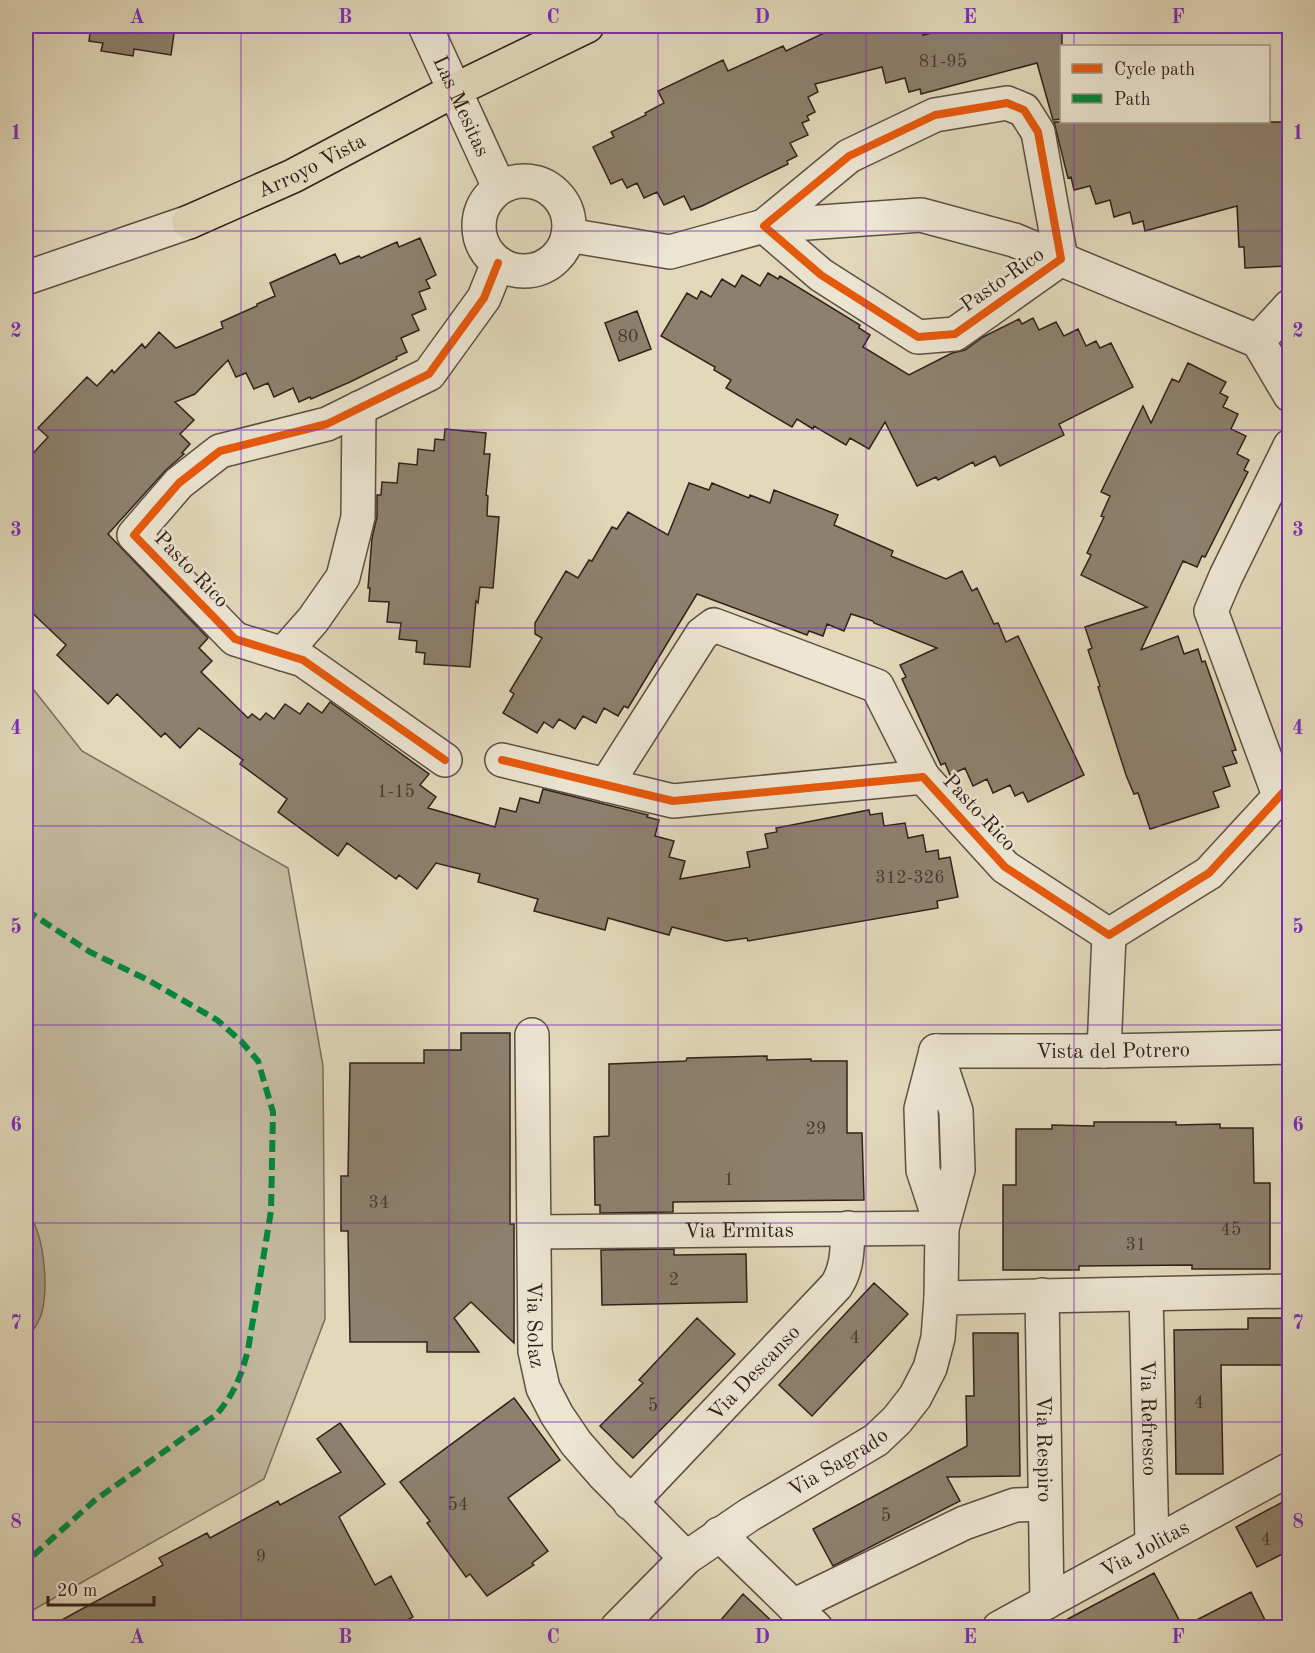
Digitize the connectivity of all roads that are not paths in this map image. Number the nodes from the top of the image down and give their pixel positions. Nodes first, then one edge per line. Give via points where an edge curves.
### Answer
1 (425, 26) edge
2 (587, 26) edge
3 (455, 90) junction
4 (499, 187) junction
5 (189, 222) joint
6 (764, 226) junction
7 (568, 236) junction
8 (1061, 259) junction
9 (498, 263) junction
10 (26, 278) edge
11 (1290, 306) edge
12 (1258, 341) junction
13 (1290, 394) edge
14 (359, 408) junction
15 (1290, 446) edge
16 (283, 654) junction
17 (445, 760) dead end
18 (502, 760) dead end
19 (923, 777) junction
20 (606, 785) junction
21 (1286, 795) edge
22 (1109, 935) junction
23 (532, 1035) dead end
24 (1290, 1047) edge
25 (936, 1051) joint
26 (1104, 1051) junction
27 (848, 1228) junction
28 (942, 1228) junction
29 (535, 1232) junction
30 (1290, 1292) edge
31 (1146, 1294) junction
32 (1042, 1295) junction
33 (941, 1298) junction
34 (1290, 1469) edge
35 (630, 1503) junction
36 (1045, 1504) junction
37 (719, 1534) junction
38 (1152, 1544) junction
39 (686, 1558) junction
40 (1047, 1602) junction
41 (805, 1617) edge
42 (617, 1628) edge
43 (999, 1628) edge

1 - 3 street, Las Mesitas
2 - 3 main road, Arroyo Vista
3 - 4 street, Las Mesitas
3 - 5 main road, Arroyo Vista via 293,176
4 - 7 street via 516,181 550,188 562,201 568,218
4 - 9 street via 486,200 479,216 479,234
5 - 10 street, Arroyo Vista
6 - 7 street, Pasto Rico via 670,252
6 - 8 street, Pasto Rico via 921,215 1014,240
6 - 8 street, Pasto Rico via 821,275 918,337 955,334
6 - 8 street, Pasto Rico via 849,156 935,115 1007,103 1024,110 1038,132
7 - 9 street via 549,265 514,270
8 - 12 street, Pasto Rico
9 - 14 street, Pasto Rico via 484,298 429,374
11 - 12 street
12 - 13 street
14 - 16 street via 358,517 343,577 313,621
14 - 16 street, Pasto Rico via 327,424 220,451 178,483 134,535 235,639
15 - 21 street via 1211,611
16 - 17 street, Pasto Rico via 303,660
18 - 20 street, Pasto Rico
19 - 20 street, Pasto Rico via 673,801
19 - 20 street, Pasto Rico via 877,686 714,625 702,634
19 - 22 street, Pasto Rico via 1005,867
21 - 22 street via 1209,873
22 - 26 street
23 - 29 street, Via Solaz
24 - 26 street, Vista del Potrero
25 - 26 street, Vista del Potrero
25 - 28 street, Via Sagrado via 921,1109 923,1170
27 - 28 street, Via Ermitas
27 - 29 street, Via Ermitas
27 - 35 street, Via Descanso via 846,1262 836,1286
28 - 33 street, Via Sagrado
29 - 35 street, Via Solaz via 536,1351 543,1388 576,1443
30 - 31 street
31 - 32 street
31 - 38 street, Via Refresco
32 - 33 street
32 - 36 street, Via Respiro
33 - 37 street, Via Sagrado via 938,1338 930,1368 897,1420 876,1440
34 - 38 street, Via Jolitas
35 - 39 street, Via Solaz
36 - 40 street, Via Respiro
36 - 41 street via 1015,1505 964,1524
37 - 39 street, Via Sagrado
37 - 41 street
38 - 40 street, Via Jolitas
39 - 42 street, Via Sagrado
40 - 43 street, Via Jolitas

